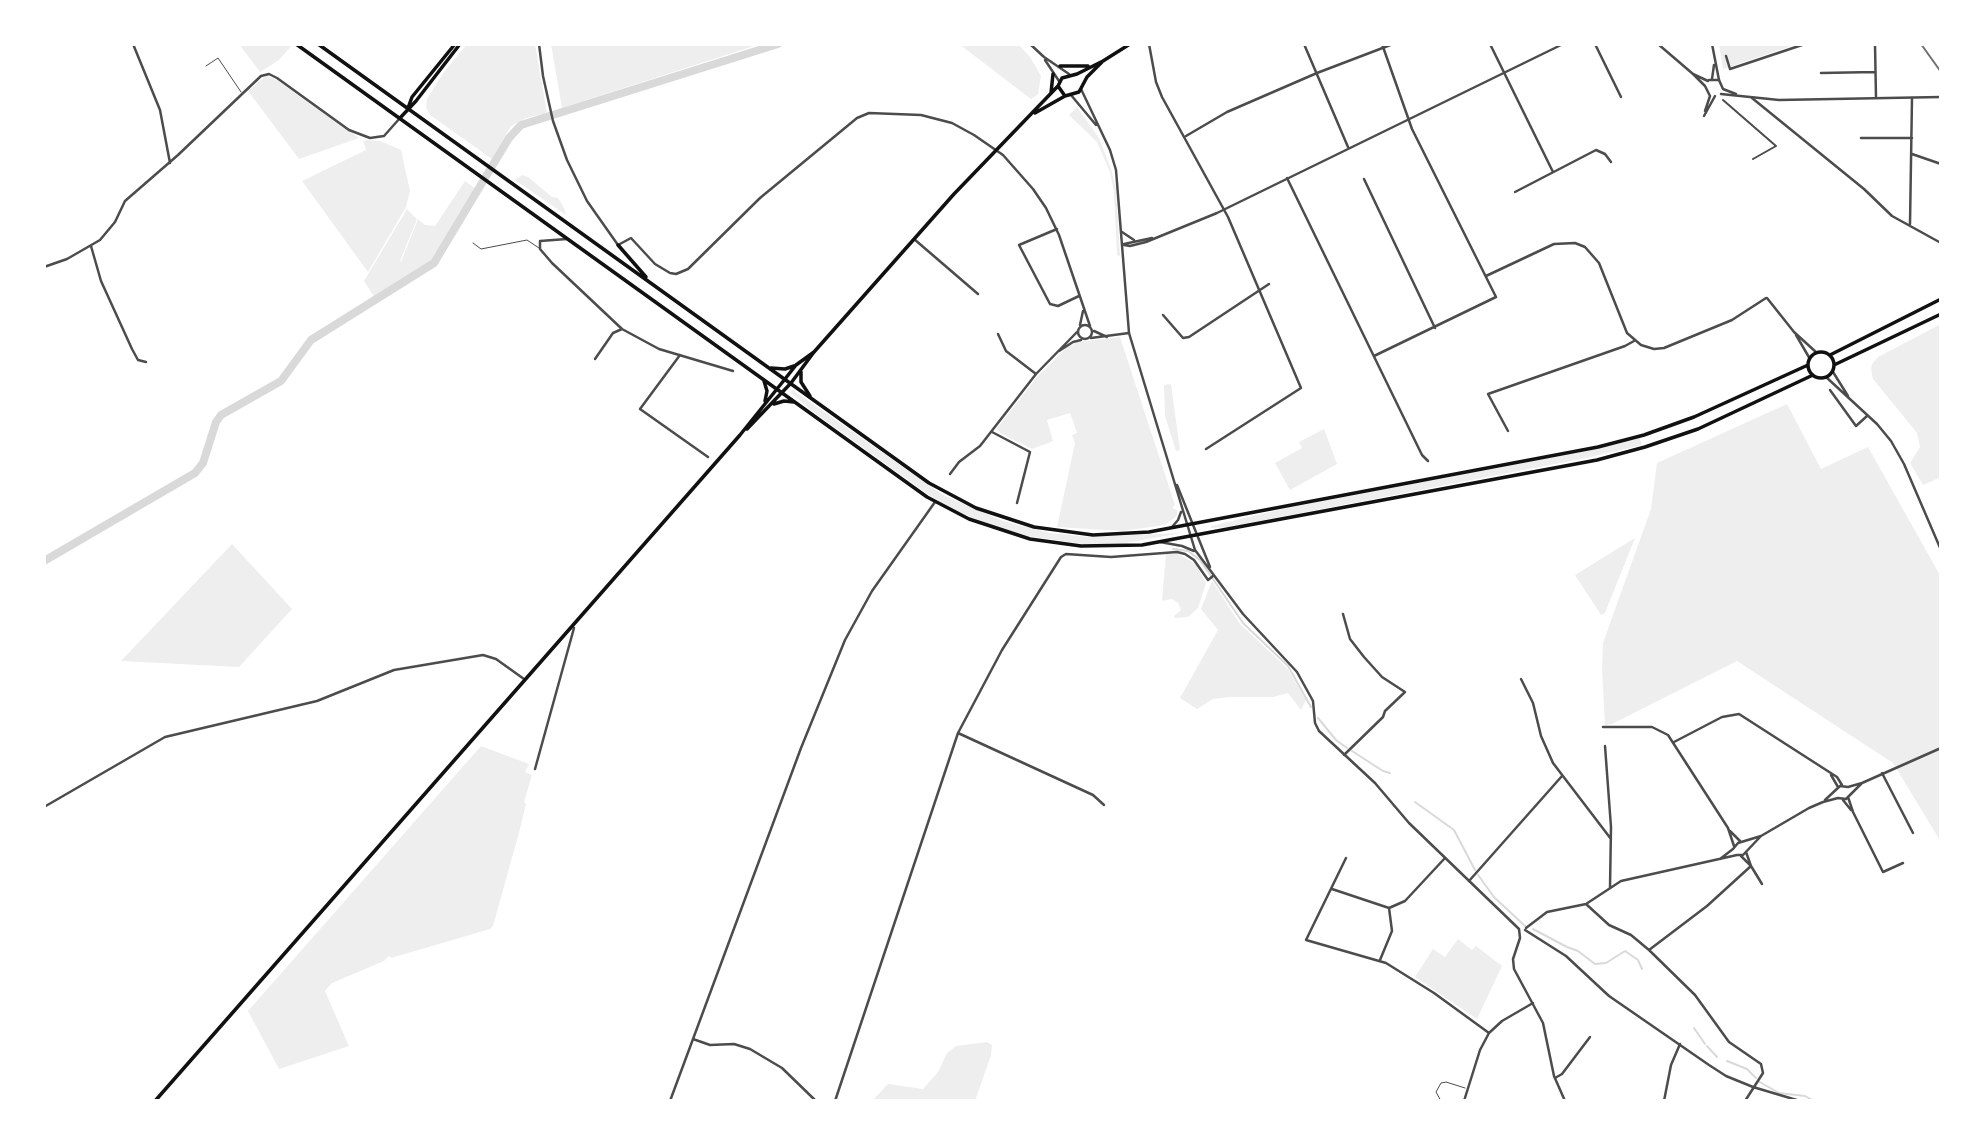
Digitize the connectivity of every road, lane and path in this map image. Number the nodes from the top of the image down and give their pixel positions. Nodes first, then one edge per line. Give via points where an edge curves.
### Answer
1 (133, 44) edge
2 (296, 44) edge
3 (320, 44) edge
4 (457, 44) edge
5 (539, 44) edge
6 (1030, 44) edge
7 (1130, 44) edge
8 (1149, 44) edge
9 (1304, 44) edge
10 (1382, 44) edge
11 (1393, 44) edge
12 (1490, 44) edge
13 (1563, 44) edge
14 (1595, 44) edge
15 (1658, 44) edge
16 (1712, 44) edge
17 (1805, 44) edge
18 (1875, 44) edge
19 (1383, 49) junction
20 (1044, 57) junction
21 (1726, 57) dead end
22 (1103, 61) junction
23 (1715, 61) junction
24 (206, 66) dead end
25 (1060, 66) junction
26 (1090, 66) junction
27 (1875, 72) junction
28 (1503, 73) junction
29 (1821, 73) dead end
30 (1053, 74) junction
31 (1069, 74) junction
32 (1077, 74) junction
33 (1317, 74) junction
34 (1693, 74) junction
35 (1712, 79) junction
36 (1718, 79) junction
37 (1708, 81) junction
38 (1083, 83) junction
39 (1059, 84) junction
40 (1705, 86) junction
41 (1081, 89) junction
42 (1723, 89) junction
43 (242, 93) junction
44 (1721, 94) junction
45 (1050, 95) junction
46 (1071, 95) junction
47 (1065, 96) junction
48 (1710, 96) junction
49 (1715, 96) junction
50 (1739, 96) junction
51 (1621, 97) dead end
52 (1941, 97) edge
53 (1752, 98) junction
54 (1875, 98) junction
55 (1912, 98) junction
56 (1723, 100) dead end
57 (408, 108) junction
58 (1033, 113) junction
59 (400, 118) junction
60 (1409, 120) junction
61 (1098, 127) junction
62 (1185, 137) junction
63 (1861, 138) dead end
64 (1912, 138) junction
65 (1349, 148) junction
66 (996, 150) junction
67 (1912, 154) junction
68 (1753, 159) dead end
69 (1611, 162) dead end
70 (170, 163) junction
71 (1941, 164) edge
72 (1553, 172) junction
73 (1287, 178) junction
74 (1364, 179) dead end
75 (1515, 192) dead end
76 (1224, 209) junction
77 (1910, 224) junction
78 (1056, 229) junction
79 (1122, 232) junction
80 (568, 238) junction
81 (914, 239) junction
82 (473, 243) dead end
83 (1135, 243) junction
84 (1941, 243) edge
85 (618, 245) junction
86 (1124, 245) junction
87 (91, 246) junction
88 (540, 248) junction
89 (1124, 255) junction
90 (44, 267) edge
91 (1486, 276) junction
92 (653, 284) junction
93 (1269, 284) dead end
94 (1260, 290) junction
95 (978, 294) dead end
96 (1079, 296) junction
97 (1941, 299) edge
98 (1083, 307) junction
99 (1941, 314) edge
100 (1163, 315) dead end
101 (1091, 328) junction
102 (1435, 328) junction
103 (622, 329) junction
104 (1079, 329) junction
105 (1794, 332) junction
106 (1129, 333) junction
107 (998, 334) dead end
108 (1107, 337) junction
109 (1089, 338) junction
110 (1083, 339) junction
111 (1634, 341) junction
112 (814, 352) junction
113 (1057, 353) junction
114 (1817, 353) junction
115 (680, 355) junction
116 (1830, 355) junction
117 (1374, 356) junction
118 (595, 359) dead end
119 (1810, 359) junction
120 (146, 362) dead end
121 (796, 365) junction
122 (1808, 365) junction
123 (1834, 365) junction
124 (770, 368) junction
125 (733, 372) dead end
126 (801, 372) junction
127 (1833, 372) junction
128 (1036, 374) junction
129 (1813, 375) junction
130 (1826, 377) junction
131 (764, 379) junction
132 (785, 379) junction
133 (791, 383) junction
134 (777, 388) junction
135 (1829, 390) dead end
136 (782, 393) junction
137 (811, 398) junction
138 (1850, 399) junction
139 (765, 402) junction
140 (797, 403) junction
141 (769, 407) junction
142 (1868, 415) junction
143 (1508, 431) dead end
144 (992, 432) junction
145 (1232, 432) junction
146 (740, 435) junction
147 (1234, 439) dead end
148 (1206, 449) dead end
149 (708, 457) dead end
150 (1428, 461) dead end
151 (950, 474) dead end
152 (1175, 483) junction
153 (936, 502) junction
154 (1017, 503) dead end
155 (1182, 509) junction
156 (1194, 523) junction
157 (1187, 525) junction
158 (1170, 528) junction
159 (1197, 536) junction
160 (1191, 537) junction
161 (1160, 542) junction
162 (1941, 550) edge
163 (1197, 553) junction
164 (1212, 571) junction
165 (1213, 577) junction
166 (1343, 614) dead end
167 (572, 627) junction
168 (524, 679) junction
169 (1521, 679) dead end
170 (1602, 727) dead end
171 (958, 733) junction
172 (1674, 742) junction
173 (1605, 746) dead end
174 (1941, 748) edge
175 (1344, 755) junction
176 (535, 769) dead end
177 (1882, 773) junction
178 (1831, 775) junction
179 (1562, 776) junction
180 (1862, 783) junction
181 (1842, 785) junction
182 (1838, 787) junction
183 (1848, 787) junction
184 (1836, 792) junction
185 (1849, 795) junction
186 (1841, 799) junction
187 (1823, 802) junction
188 (1104, 805) dead end
189 (44, 807) edge
190 (1853, 812) junction
191 (1728, 828) junction
192 (1913, 833) dead end
193 (1761, 836) junction
194 (1611, 839) junction
195 (1742, 842) junction
196 (1734, 847) junction
197 (1747, 850) junction
198 (1739, 855) junction
199 (1346, 858) dead end
200 (1445, 858) junction
201 (1720, 859) junction
202 (1903, 863) dead end
203 (1751, 866) junction
204 (1469, 881) junction
205 (1762, 884) dead end
206 (1610, 888) junction
207 (1331, 889) junction
208 (1586, 904) junction
209 (1390, 908) junction
210 (1525, 930) junction
211 (1520, 931) junction
212 (1649, 950) junction
213 (1380, 960) junction
214 (1533, 1003) junction
215 (1489, 1033) junction
216 (1590, 1037) dead end
217 (693, 1039) junction
218 (1680, 1043) junction
219 (1555, 1078) junction
220 (1753, 1087) junction
221 (1468, 1089) junction
222 (155, 1101) edge
223 (670, 1101) edge
224 (816, 1101) edge
225 (835, 1101) edge
226 (1441, 1101) edge
227 (1464, 1101) edge
228 (1565, 1101) edge
229 (1664, 1101) edge
230 (1745, 1101) edge
231 (1800, 1101) edge

1 - 70 street via 160,110
2 - 59 main road
3 - 57 main road
4 - 57 main road
5 - 85 street via 542,74 565,157
6 - 20 street
7 - 22 main road
8 - 62 street via 1156,82
9 - 33 street
10 - 19 street
11 - 19 street
12 - 28 street
13 - 28 street
14 - 51 street
15 - 34 street
16 - 23 street
17 - 21 street via 1730,69
18 - 27 street
19 - 33 street
19 - 60 street
20 - 25 street
20 - 30 street
22 - 26 main road
22 - 38 main road
23 - 35 street
23 - 36 street
24 - 43 lane via 218,58
25 - 26 main road
25 - 31 street
26 - 32 main road
27 - 29 street
27 - 54 street
28 - 60 street
28 - 72 street
30 - 39 street
30 - 45 main road
31 - 32 main road
31 - 39 main road
32 - 38 main road
33 - 62 street via 1227,112
33 - 65 street
34 - 37 street
34 - 40 street
35 - 36 street
35 - 37 street
36 - 42 street
37 - 40 street
38 - 41 main road
39 - 45 main road
39 - 47 main road
40 - 48 street
41 - 46 main road
41 - 61 street
42 - 44 street
42 - 50 street
43 - 59 street via 269,74 349,130 370,138 384,136
43 - 70 street
44 - 49 street
44 - 50 street
45 - 58 main road
46 - 47 main road
46 - 61 street
47 - 58 main road
48 - 49 street
48 - 49 street via 1704,115
50 - 53 street
52 - 55 street
53 - 54 street
53 - 77 street via 1892,216
54 - 55 street
55 - 64 street
56 - 68 street via 1776,146
57 - 59 main road
57 - 92 main road
58 - 66 main road
59 - 80 main road
60 - 65 street
60 - 91 street
61 - 79 street via 1116,170
62 - 76 street
63 - 64 street
64 - 67 street
65 - 73 street
66 - 78 street via 1033,189
66 - 81 main road
66 - 85 street via 934,117 869,113 760,198 682,272 664,270 631,239
67 - 71 street
67 - 77 street
69 - 72 street via 1596,150
70 - 87 street via 125,201 110,229
72 - 75 street
73 - 76 street
73 - 117 street
74 - 102 street
76 - 83 street
76 - 94 street
77 - 84 street
78 - 96 street
78 - 96 street via 1019,245 1050,304 1058,306
79 - 83 street
79 - 86 street
80 - 88 street via 540,241
80 - 131 main road
81 - 95 street
81 - 112 main road
82 - 88 lane via 481,249 527,240
83 - 86 street
83 - 89 street
85 - 92 main road
86 - 89 street
87 - 90 street
87 - 120 street via 101,281 132,349 138,360
88 - 103 street
89 - 106 street
91 - 102 street via 1496,298
91 - 111 street via 1554,244 1576,243 1599,263
92 - 124 main road
93 - 94 street
94 - 100 street via 1189,337 1183,338
94 - 145 street via 1301,388
96 - 98 street
97 - 116 main road
98 - 101 street
98 - 104 street
99 - 123 main road
101 - 104 street
101 - 108 street
101 - 109 street
102 - 117 street
103 - 115 street
103 - 118 street via 613,333
104 - 110 street
104 - 113 street
105 - 111 street via 1767,298 1732,320 1664,348 1648,348
105 - 114 street
105 - 119 street
106 - 108 street
106 - 152 street
107 - 128 street via 1006,351
108 - 109 street
109 - 110 street
110 - 113 street
111 - 143 street via 1488,394
112 - 121 main road
112 - 126 main road
113 - 128 street
114 - 116 main road
114 - 119 main road
115 - 125 street
115 - 149 street via 640,409
116 - 123 main road
117 - 150 street
119 - 122 main road
121 - 124 main road
121 - 132 main road
122 - 129 main road
122 - 156 main road via 1704,413 1619,442
123 - 127 main road
124 - 132 main road
126 - 133 main road
126 - 137 main road via 802,386
127 - 130 main road
127 - 138 street
128 - 144 street
129 - 130 main road
129 - 159 main road via 1713,423 1622,454
130 - 138 street
131 - 134 main road
131 - 139 main road
132 - 133 main road
132 - 134 main road
133 - 136 main road
133 - 137 main road
134 - 136 main road
134 - 139 main road
135 - 142 street via 1856,426
136 - 140 main road
136 - 141 main road
137 - 158 main road via 940,490 992,515 1085,534
138 - 142 street
139 - 146 main road
140 - 141 main road via 779,401
140 - 153 main road
141 - 146 main road
142 - 162 street via 1898,454
144 - 151 street
144 - 154 street via 1030,452
145 - 147 street
145 - 148 street
146 - 167 main road
152 - 155 street
152 - 156 street
153 - 161 main road via 982,524 1037,541 1103,547
153 - 217 street via 872,591 845,640
155 - 157 street
155 - 158 street
156 - 157 main road
156 - 159 street
157 - 158 main road
157 - 160 street
159 - 160 main road
159 - 164 street
160 - 161 main road
160 - 163 street
161 - 163 street
163 - 164 street
164 - 165 street
165 - 171 street via 1208,580 1194,560 1181,553 1063,555 1002,650
165 - 175 street via 1293,666 1312,698 1318,730
166 - 175 street via 1350,639 1364,657 1382,677 1405,692
167 - 168 main road
167 - 176 street
168 - 189 street via 483,655 394,670 317,701 165,737
168 - 222 main road
169 - 179 street via 1547,752
170 - 172 street via 1658,729
171 - 188 street via 1093,795
171 - 225 street
172 - 178 street via 1722,717 1739,715
172 - 191 street
173 - 194 street
174 - 177 street
175 - 200 street
177 - 180 street
177 - 192 street
178 - 181 street
178 - 182 street
179 - 194 street
179 - 204 street
180 - 183 street
180 - 185 street
181 - 182 street
181 - 183 street
182 - 184 street
183 - 185 street
184 - 186 street
184 - 187 street
185 - 186 street
185 - 190 street
186 - 187 street
186 - 190 street
187 - 193 street
190 - 202 street via 1883,872
191 - 195 street
191 - 196 street
193 - 195 street
193 - 197 street
194 - 206 street
195 - 196 street
195 - 197 street
196 - 198 street
196 - 201 street
197 - 198 street
197 - 203 street
198 - 201 street
198 - 203 street
199 - 207 street
200 - 204 street
200 - 209 street via 1405,901
201 - 206 street via 1621,881
203 - 205 street
203 - 212 street
204 - 211 street
206 - 208 street
207 - 209 street
207 - 213 street via 1306,940
208 - 210 street via 1553,910
208 - 212 street
209 - 213 street via 1392,931
210 - 211 street
210 - 218 street via 1566,956 1609,996
211 - 214 street via 1513,965
212 - 220 street via 1695,995 1730,1042 1761,1064 1763,1073
213 - 215 street
214 - 215 street
214 - 219 street via 1545,1027
215 - 221 street
216 - 219 street
217 - 223 street
217 - 224 street via 751,1049 782,1068
218 - 220 street via 1726,1076
218 - 229 street
219 - 228 street
220 - 230 street
220 - 231 street
221 - 226 lane via 1441,1083 1436,1092
221 - 227 street

